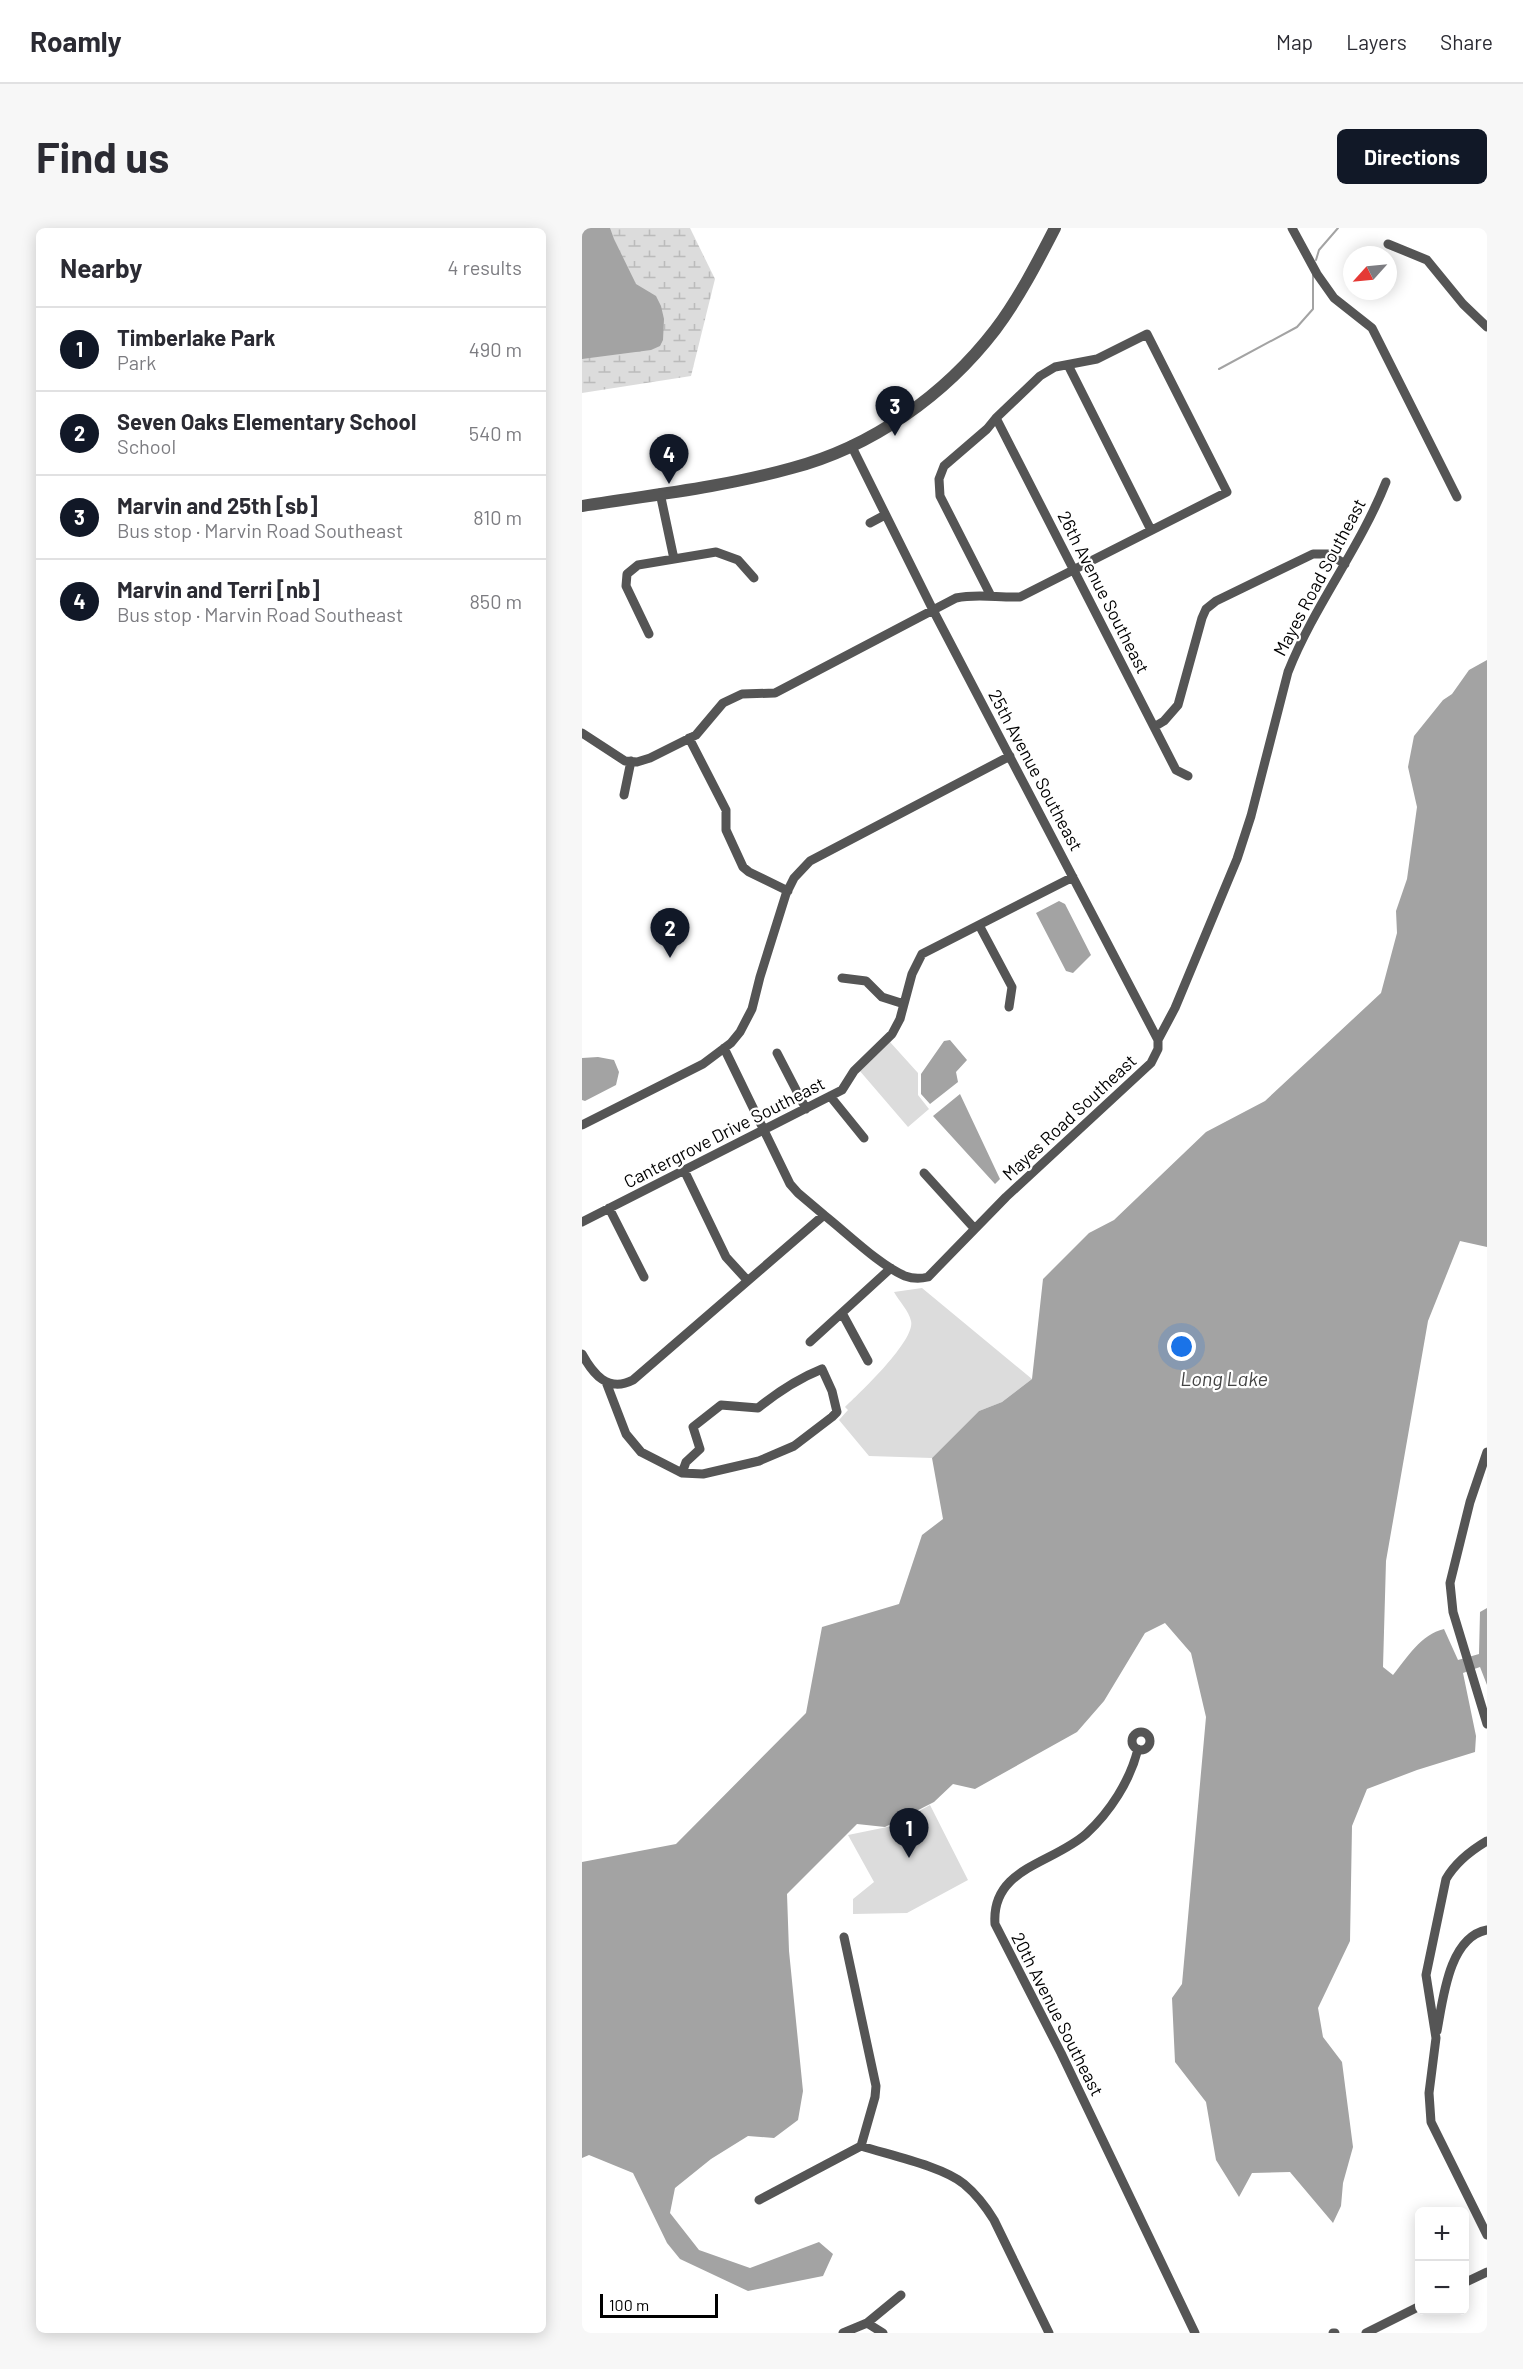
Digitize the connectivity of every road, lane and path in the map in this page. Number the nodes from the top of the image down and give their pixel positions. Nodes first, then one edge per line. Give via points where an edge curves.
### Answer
1 (1055, 228) edge
2 (1292, 228) edge
3 (1388, 244) dead end
4 (1487, 327) edge
5 (1068, 366) junction
6 (996, 418) junction
7 (851, 445) junction
8 (1386, 482) dead end
9 (660, 494) junction
10 (1457, 496) dead end
11 (582, 506) edge
12 (885, 515) junction
13 (870, 523) dead end
14 (1151, 530) junction
15 (674, 559) junction
16 (1345, 564) junction
17 (1073, 569) junction
18 (754, 578) dead end
19 (991, 596) junction
20 (933, 610) junction
21 (649, 634) dead end
22 (1154, 727) junction
23 (582, 733) edge
24 (689, 738) junction
25 (1010, 756) junction
26 (632, 761) junction
27 (1188, 776) dead end
28 (624, 795) dead end
29 (1073, 877) junction
30 (788, 891) junction
31 (979, 925) junction
32 (842, 978) dead end
33 (904, 1004) junction
34 (1009, 1007) dead end
35 (1158, 1040) junction
36 (724, 1048) junction
37 (777, 1053) dead end
38 (830, 1096) junction
39 (806, 1108) junction
40 (582, 1125) edge
41 (764, 1130) junction
42 (864, 1138) dead end
43 (684, 1170) junction
44 (924, 1173) dead end
45 (609, 1208) junction
46 (824, 1215) junction
47 (582, 1222) edge
48 (974, 1228) junction
49 (891, 1268) junction
50 (644, 1277) dead end
51 (747, 1281) junction
52 (842, 1313) junction
53 (810, 1342) dead end
54 (582, 1354) edge
55 (868, 1360) dead end
56 (606, 1382) junction
57 (1487, 1452) edge
58 (682, 1473) junction
59 (1487, 1724) edge
60 (1138, 1749) dead end
61 (1487, 1841) edge
62 (1487, 1930) edge
63 (844, 1937) dead end
64 (1436, 2038) junction
65 (861, 2146) junction
66 (759, 2200) dead end
67 (1487, 2235) edge
68 (1487, 2272) edge
69 (1469, 2281) edge
70 (901, 2295) dead end
71 (1415, 2308) edge
72 (867, 2323) junction
73 (843, 2333) edge
74 (883, 2333) edge
75 (1049, 2333) edge
76 (1195, 2333) edge
77 (1366, 2333) edge

1 - 7 street via 1018,297 975,354 920,404
2 - 10 street via 1334,298 1372,328
3 - 4 street via 1427,260
5 - 6 street via 1040,376
5 - 14 street
5 - 14 street via 1097,359 1147,334 1227,492
6 - 17 street, 26th Avenue Southeast
6 - 19 street via 944,466 939,479 940,496
7 - 9 street via 760,477
7 - 12 street, 25th Avenue Southeast
8 - 16 street, Mayes Road Southeast
9 - 11 street
9 - 15 street
12 - 13 street
12 - 20 street, 25th Avenue Southeast
14 - 17 street
15 - 18 street via 716,552 738,560
15 - 21 street via 638,565 627,574 626,586
16 - 22 street via 1329,554 1313,554 1216,600 1202,618 1178,705
16 - 35 street, Mayes Road Southeast via 1288,672 1237,859
17 - 19 street via 1020,597
17 - 22 street, 26th Avenue Southeast
19 - 20 street via 956,598
20 - 24 street via 775,693 742,694 723,703
20 - 25 street, 25th Avenue Southeast
22 - 27 street, 26th Avenue Southeast via 1176,770
23 - 26 street via 625,761
24 - 26 street via 650,758
24 - 30 street via 726,810 726,830 742,867
25 - 29 street, 25th Avenue Southeast
25 - 30 street via 810,861
26 - 28 street
29 - 31 street, Cantergrove Drive Southeast
29 - 35 street, 25th Avenue Southeast
30 - 36 street via 752,1009 740,1032
31 - 33 street, Cantergrove Drive Southeast via 922,954
31 - 34 street via 1012,987
32 - 33 street via 866,981 882,997
33 - 38 street, Cantergrove Drive Southeast via 892,1034 854,1071 842,1090
35 - 48 street, Mayes Road Southeast via 1158,1049 1143,1072
36 - 40 street via 703,1065
36 - 41 street, Mayes Road Southeast
37 - 39 street
38 - 39 street, Cantergrove Drive Southeast
38 - 42 street
39 - 41 street, Cantergrove Drive Southeast
41 - 43 street, Cantergrove Drive Southeast
41 - 46 street, Mayes Road Southeast via 790,1184
43 - 45 street, Cantergrove Drive Southeast
43 - 51 street via 726,1257
44 - 48 street
45 - 47 street, Cantergrove Drive Southeast
45 - 50 street
46 - 49 street, Mayes Road Southeast
46 - 51 street
48 - 49 street, Mayes Road Southeast via 928,1277 906,1277
49 - 52 street
51 - 56 street via 633,1380
52 - 53 street
52 - 55 street
54 - 56 street via 595,1375
56 - 58 street via 626,1434 641,1452
57 - 59 street via 1450,1584 1453,1612
58 - 58 street via 703,1474 759,1461 794,1446 837,1412 822,1369 779,1390 758,1408 721,1405 693,1426 700,1449 686,1462
60 - 76 street, 20th Avenue Southeast via 1126,1783 1104,1815 1072,1845 1018,1874 1002,1890 995,1905 994,1924 1061,2053
61 - 64 street via 1453,1868 1446,1879 1426,1975
62 - 64 street via 1467,1939 1459,1948 1442,2000
63 - 65 street via 876,2086
64 - 67 street via 1429,2093 1431,2122
65 - 66 street
65 - 75 street via 962,2182 994,2220
68 - 69 street
70 - 72 street
71 - 77 street
72 - 73 street
72 - 74 street

